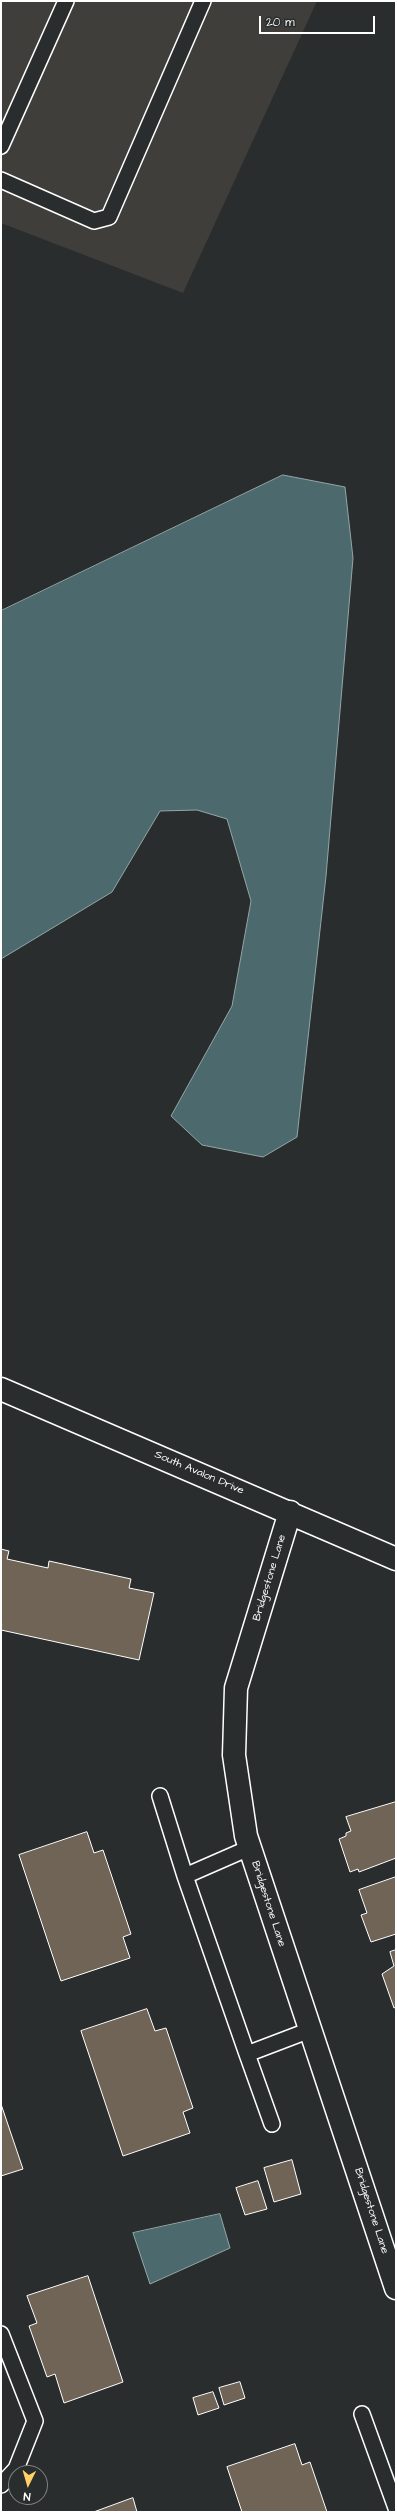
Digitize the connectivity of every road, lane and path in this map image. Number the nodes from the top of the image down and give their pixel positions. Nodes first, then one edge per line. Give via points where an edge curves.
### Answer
1 (66, 1) edge
2 (203, 1) edge
3 (1, 146) edge
4 (1, 180) edge
5 (1, 1389) edge
6 (290, 1512) junction
7 (396, 1559) edge
8 (160, 1796) dead end
9 (249, 1848) junction
10 (185, 1876) junction
11 (310, 2030) junction
12 (247, 2054) junction
13 (272, 2124) dead end
14 (396, 2288) edge
15 (1, 2334) edge
16 (362, 2414) dead end
17 (392, 2484) edge
18 (1, 2485) edge
19 (396, 2508) edge

1 - 3 lane
2 - 4 lane via 109,217 94,221
5 - 6 street, South Avalon Drive
6 - 7 street, South Avalon Drive
6 - 9 street, Bridgestone Lane via 236,1688 234,1755
8 - 10 lane
9 - 10 lane
9 - 11 street, Bridgestone Lane
10 - 12 lane
11 - 12 lane
11 - 14 street, Bridgestone Lane
12 - 13 lane
15 - 18 lane via 35,2421 16,2469
16 - 17 lane
17 - 19 lane

